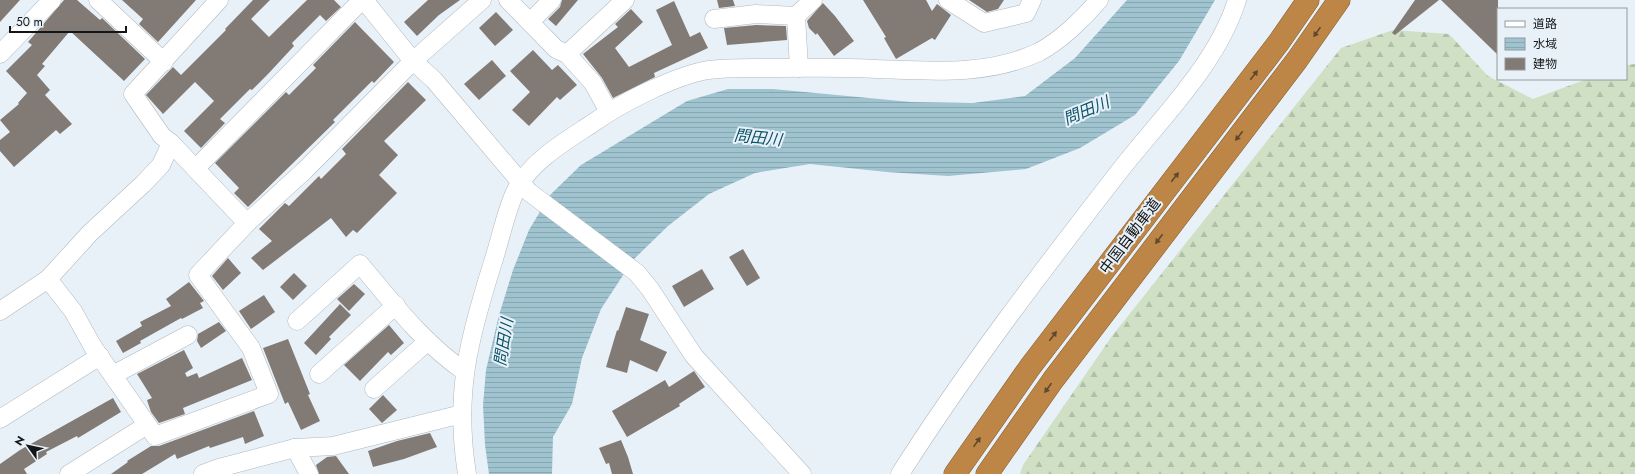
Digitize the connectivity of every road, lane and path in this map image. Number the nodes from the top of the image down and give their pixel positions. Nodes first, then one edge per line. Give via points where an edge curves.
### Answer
1 (52, 0) edge
2 (98, 0) edge
3 (219, 0) edge
4 (363, 0) edge
5 (482, 0) edge
6 (508, 0) edge
7 (552, 0) edge
8 (625, 0) edge
9 (813, 0) edge
10 (948, 0) edge
11 (1032, 0) edge
12 (1099, 0) edge
13 (1237, 0) edge
14 (1308, 0) edge
15 (1339, 0) edge
16 (796, 16) junction
17 (714, 19) dead end
18 (530, 22) junction
19 (0, 54) edge
20 (567, 54) junction
21 (413, 61) junction
22 (164, 62) junction
23 (799, 68) junction
24 (609, 112) junction
25 (171, 143) junction
26 (196, 168) junction
27 (525, 187) junction
28 (247, 223) junction
29 (48, 279) junction
30 (396, 305) junction
31 (0, 311) edge
32 (297, 321) dead end
33 (188, 335) dead end
34 (428, 341) junction
35 (100, 356) junction
36 (464, 371) junction
37 (319, 374) dead end
38 (112, 375) junction
39 (374, 389) dead end
40 (462, 414) junction
41 (0, 419) edge
42 (147, 425) junction
43 (295, 448) junction
44 (69, 474) edge
45 (203, 474) edge
46 (309, 474) edge
47 (467, 474) edge
48 (802, 474) edge
49 (900, 474) edge
50 (955, 474) edge
51 (987, 474) edge

1 - 19 street
2 - 22 street
3 - 22 street
4 - 21 street
4 - 26 street
5 - 21 street
6 - 18 street
7 - 18 street
8 - 20 street
9 - 16 street
10 - 11 street via 984,23 1026,13
12 - 23 street via 1088,14 1040,51 984,69 951,71
13 - 49 street via 1219,42 1186,90 1118,173 1002,327 929,428
50 -> 14 highway, 中国自動車道 via 1030,367 1279,42
15 -> 51 highway, 中国自動車道 via 1297,60 1053,380
16 - 17 street via 756,14
16 - 23 street
18 - 20 street via 556,48
20 - 24 street via 593,84
21 - 27 street via 434,80
21 - 28 street via 304,171
22 - 25 street via 133,94 162,136
23 - 24 street via 707,70 676,79
24 - 27 street via 537,164
25 - 26 street
25 - 29 street via 156,170 90,233
26 - 28 street
27 - 36 street via 515,192 474,322
27 - 48 street via 637,273 694,356
28 - 42 street via 198,275 251,348 269,394 155,436
29 - 31 street
29 - 35 street via 73,311
30 - 32 street via 360,264
30 - 34 street
30 - 37 street
33 - 38 street
34 - 36 street via 444,357
34 - 39 street
35 - 38 street
35 - 41 street
36 - 40 street
38 - 42 street
40 - 43 street via 333,446
40 - 47 street
42 - 44 street
43 - 45 street
43 - 46 street

